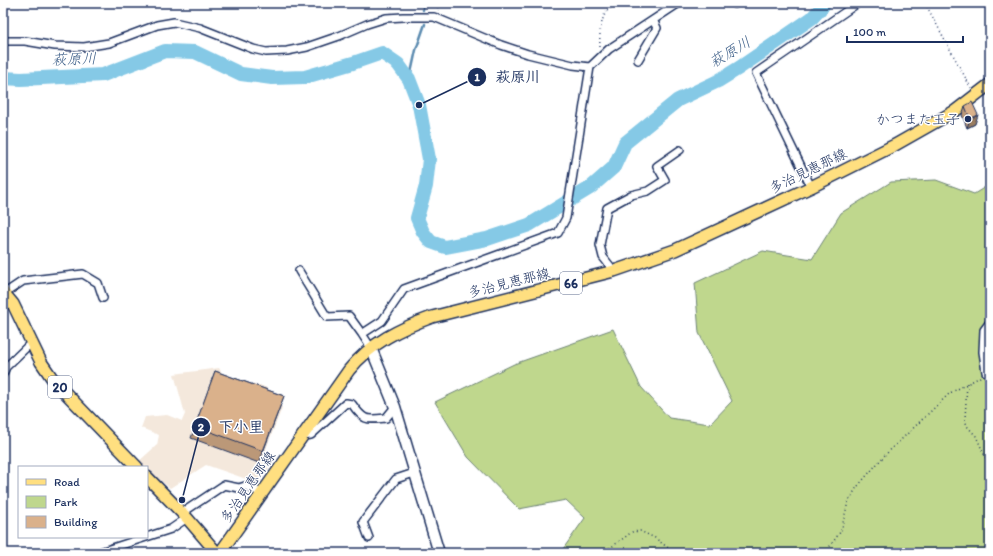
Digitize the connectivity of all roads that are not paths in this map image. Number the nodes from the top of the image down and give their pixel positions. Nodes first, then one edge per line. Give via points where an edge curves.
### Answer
1 (679, 3) edge
2 (858, 3) edge
3 (653, 20) junction
4 (3, 41) edge
5 (638, 60) dead end
6 (590, 67) junction
7 (990, 84) edge
8 (680, 150) dead end
9 (811, 187) junction
10 (300, 271) dead end
11 (614, 272) junction
12 (4, 292) edge
13 (103, 298) dead end
14 (990, 322) edge
15 (362, 334) junction
16 (32, 342) junction
17 (371, 348) junction
18 (988, 373) edge
19 (3, 374) edge
20 (395, 407) junction
21 (303, 436) junction
22 (136, 466) edge
23 (414, 473) junction
24 (148, 478) edge
25 (262, 492) junction
26 (184, 515) junction
27 (148, 536) edge
28 (143, 538) edge
29 (369, 538) dead end
30 (97, 553) edge
31 (218, 553) edge
32 (439, 553) edge

1 - 3 street
2 - 9 street via 756,73
3 - 5 street via 657,28
3 - 6 street via 609,49
4 - 6 street via 84,47 109,43 157,25 174,22 200,28 253,49 266,52 287,51 307,47 386,18 434,17 528,54
6 - 15 street via 566,218 558,233 404,289 382,321
7 - 9 main road, 多治見恵那線 / 66 via 955,111 925,129
8 - 11 street via 657,166 665,180 648,191 607,208 600,245 603,257
9 - 11 main road, 多治見恵那線 / 66 via 688,244
10 - 15 street via 327,317 349,316
11 - 17 main road, 多治見恵那線 / 66 via 432,317 389,335
12 - 13 street via 23,281 83,274 98,284
12 - 16 main road, 20
14 - 18 street via 984,330 983,352
15 - 17 street
16 - 19 street via 6,367
16 - 22 main road, 20 via 54,381
17 - 20 street
17 - 21 main road, 多治見恵那線 / 66 via 349,370
20 - 21 street via 386,418 370,420 360,416 352,404 346,404 311,435
20 - 23 street
21 - 25 main road, 多治見恵那線 / 66
23 - 29 street via 396,479 363,522
23 - 32 street
24 - 26 main road
25 - 26 street via 245,486 239,488 224,485
25 - 31 main road, 多治見恵那線 / 66
26 - 27 street via 171,529
26 - 31 main road
28 - 30 street

